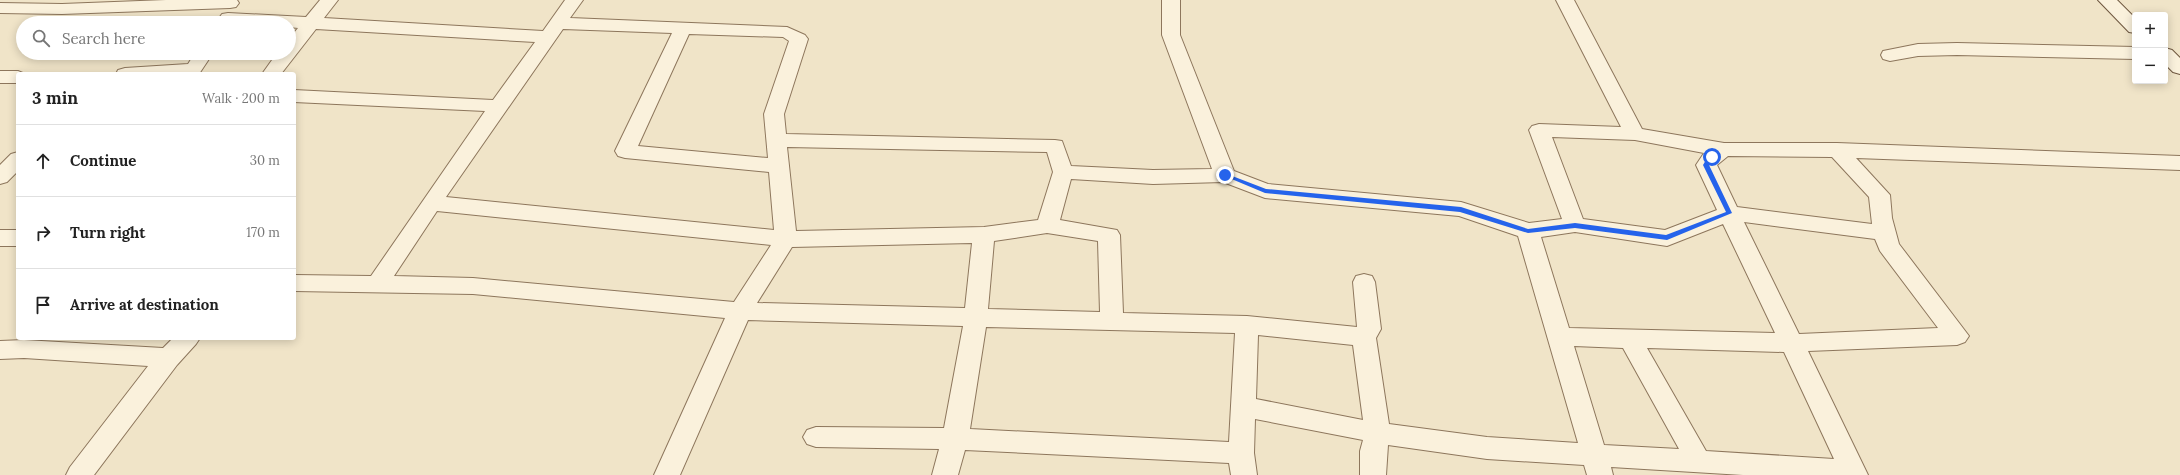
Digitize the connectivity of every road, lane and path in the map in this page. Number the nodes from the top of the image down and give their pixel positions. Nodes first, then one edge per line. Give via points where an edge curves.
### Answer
1 (329, 0) edge
2 (574, 0) edge
3 (1171, 0) edge
4 (1565, 0) edge
5 (2107, 0) edge
6 (0, 8) edge
7 (229, 11) edge
8 (260, 16) edge
9 (296, 22) edge
10 (310, 24) junction
11 (2132, 25) edge
12 (683, 28) junction
13 (553, 30) junction
14 (296, 42) edge
15 (2132, 53) edge
16 (1890, 55) dead end
17 (2168, 55) edge
18 (2168, 57) edge
19 (2180, 57) edge
20 (199, 60) edge
21 (282, 60) edge
22 (2180, 68) edge
23 (191, 72) edge
24 (273, 72) edge
25 (16, 76) edge
26 (0, 77) edge
27 (296, 96) edge
28 (499, 106) junction
29 (1635, 134) junction
30 (776, 140) junction
31 (1724, 150) junction
32 (1837, 150) junction
33 (16, 161) edge
34 (2180, 163) edge
35 (779, 166) junction
36 (1063, 172) junction
37 (1225, 175) junction
38 (0, 177) edge
39 (431, 203) junction
40 (1729, 213) junction
41 (1575, 225) junction
42 (1047, 226) junction
43 (1528, 231) junction
44 (1885, 233) junction
45 (984, 235) junction
46 (0, 238) edge
47 (16, 238) edge
48 (786, 238) junction
49 (1364, 282) dead end
50 (296, 284) edge
51 (377, 285) junction
52 (740, 311) junction
53 (976, 319) junction
54 (1112, 322) junction
55 (1247, 325) junction
56 (1364, 337) junction
57 (1560, 337) junction
58 (1630, 339) junction
59 (186, 340) edge
60 (1792, 343) junction
61 (31, 344) edge
62 (0, 350) edge
63 (168, 358) junction
64 (1243, 407) junction
65 (1378, 433) junction
66 (816, 437) dead end
67 (956, 439) junction
68 (1698, 460) junction
69 (1242, 464) edge
70 (1597, 464) edge
71 (1853, 473) edge
72 (79, 475) edge
73 (667, 475) edge
74 (945, 475) edge
75 (1373, 475) edge

1 - 10 street
2 - 13 street
3 - 37 street via 1172,35
4 - 29 street
5 - 11 street
6 - 7 street
7 - 8 street
9 - 10 street
10 - 13 street
10 - 14 street
12 - 13 street
12 - 30 street via 787,32 799,39 774,114
12 - 35 street via 625,151
13 - 28 street
15 - 16 street via 1957,49 1918,50
17 - 19 street
18 - 22 street
20 - 23 street
21 - 24 street
25 - 26 street
27 - 28 street
28 - 39 street
29 - 31 street
29 - 41 street via 1539,130
30 - 35 street
30 - 36 street via 1055,146
31 - 32 street
31 - 40 street via 1712,157 1706,165
32 - 34 street
32 - 44 street via 1879,195
33 - 38 street
35 - 48 street
36 - 37 street via 1153,177
36 - 42 street
37 - 43 street via 1265,191 1461,209
39 - 48 street
39 - 51 street
40 - 41 street via 1667,238
40 - 44 street
40 - 60 street
41 - 43 street
42 - 45 street
42 - 54 street via 1109,234
43 - 57 street
44 - 60 street via 1888,246 1957,336
45 - 48 street
45 - 53 street
46 - 47 street
48 - 52 street
49 - 56 street via 1368,330
50 - 51 street
51 - 52 street via 473,286 607,296
52 - 53 street
52 - 73 street
53 - 54 street
53 - 67 street
54 - 55 street
55 - 56 street
55 - 64 street
56 - 65 street
57 - 58 street
57 - 70 street
58 - 60 street
58 - 68 street
59 - 63 street
60 - 71 street
61 - 62 street
61 - 63 street
63 - 72 street
64 - 65 street
64 - 69 street
65 - 70 street
65 - 75 street via 1373,451
66 - 67 street
67 - 69 street
67 - 74 street
68 - 70 street
68 - 71 street

